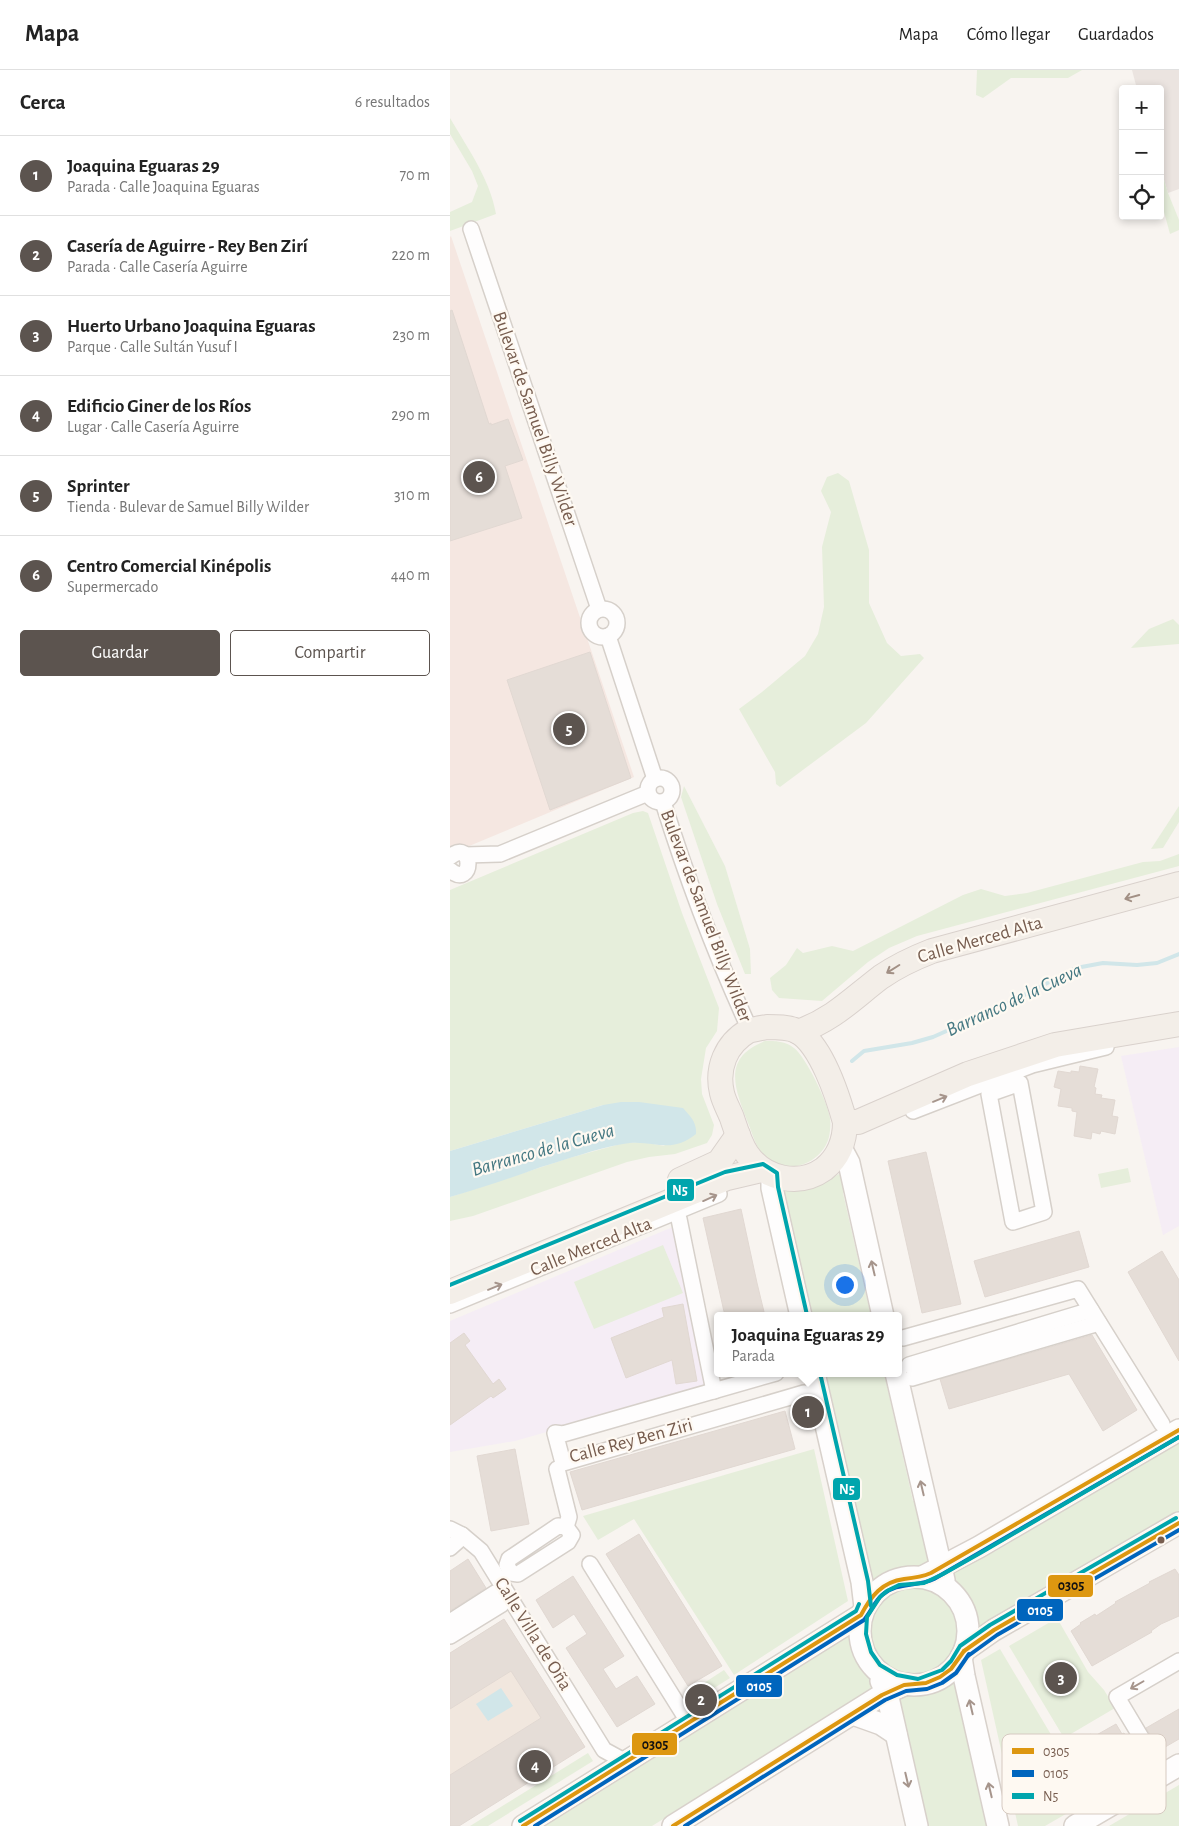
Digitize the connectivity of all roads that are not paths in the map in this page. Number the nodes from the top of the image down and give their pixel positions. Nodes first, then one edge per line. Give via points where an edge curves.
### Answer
1 (471, 229) dead end
2 (656, 779) junction
3 (648, 793) junction
4 (663, 802) junction
5 (450, 857) edge
6 (458, 869) edge
7 (1179, 884) edge
8 (1179, 1024) edge
9 (750, 1030) junction
10 (798, 1032) junction
11 (1179, 1035) edge
12 (989, 1094) joint
13 (738, 1135) junction
14 (844, 1135) junction
15 (762, 1173) junction
16 (679, 1218) dead end
17 (450, 1275) edge
18 (450, 1292) edge
19 (450, 1305) edge
20 (800, 1312) edge
21 (882, 1312) edge
22 (1095, 1316) junction
23 (903, 1338) dead end
24 (905, 1372) edge
25 (762, 1377) edge
26 (815, 1377) edge
27 (714, 1391) junction
28 (804, 1393) dead end
29 (1170, 1427) edge
30 (557, 1469) dead end
31 (1179, 1523) edge
32 (932, 1531) junction
33 (456, 1532) edge
34 (979, 1547) junction
35 (450, 1548) edge
36 (590, 1564) dead end
37 (503, 1573) junction
38 (936, 1578) junction
39 (863, 1611) junction
40 (450, 1622) edge
41 (450, 1636) edge
42 (963, 1654) junction
43 (1179, 1661) edge
44 (896, 1689) junction
45 (853, 1714) junction
46 (689, 1723) junction
47 (896, 1734) junction
48 (1144, 1734) edge
49 (604, 1750) junction
50 (626, 1762) junction
51 (606, 1775) junction
52 (1096, 1814) edge
53 (523, 1826) edge
54 (673, 1826) edge
55 (917, 1826) edge
56 (998, 1826) edge
57 (1076, 1826) edge

1 - 2 street, Bulevar de Samuel Billy Wilder via 599,609 612,612 617,620 615,630 608,636
2 - 3 street via 650,784
2 - 4 street via 663,778 671,786 669,797
3 - 4 street via 653,800
3 - 6 street via 500,854 493,860
4 - 9 street, Bulevar de Samuel Billy Wilder via 696,900
5 - 6 street via 456,853
7 -> 10 main road, Calle Merced Alta via 932,951 903,963 829,1018
8 - 14 main road via 1055,1045 968,1074 858,1122
9 - 10 main road via 784,1027
9 - 13 main road via 734,1041 720,1070 722,1093
10 - 14 main road via 812,1043 821,1057
14 -> 11 street via 862,1131 1032,1065 1117,1044
12 - 12 street via 1020,1083 1044,1212 1013,1222
13 - 15 main road via 746,1154
13 - 17 main road, Calle Merced Alta via 719,1162
14 - 15 main road via 830,1165 816,1174 786,1179
21 -> 14 main road
15 - 18 main road, Calle Merced Alta via 711,1184
19 -> 15 street, Calle Merced Alta via 750,1182
15 - 20 main road via 772,1188
16 - 27 street
22 - 23 street via 1078,1289
22 - 24 street
22 - 29 street
32 -> 24 main road
25 - 27 street, Calle Rey Ben Ziri
26 - 39 main road via 862,1582
27 - 28 street, Calle Rey Ben Ziri via 563,1434 554,1433 563,1463
29 - 34 main road
30 - 37 street, Calle Rey Ben Ziri via 569,1517 566,1527 572,1535 568,1542 518,1574
31 - 42 main road via 994,1630
32 - 34 main road via 947,1543
32 - 38 main road
33 - 35 street via 459,1540
33 - 37 street, Calle Villa de Oña
34 - 38 main road
36 - 46 street
37 - 49 street, Calle Villa de Oña
38 - 39 main road via 897,1579 883,1586
38 - 42 main road via 957,1598 966,1617 967,1640
39 - 44 main road via 862,1647 870,1662
39 - 46 main road
40 - 41 street via 499,1598
42 - 44 main road via 945,1675
56 -> 42 main road via 965,1683
43 -> 48 street via 1117,1697
44 - 45 main road
44 - 47 main road
45 - 47 main road via 874,1720
45 - 54 main road
46 - 50 main road
47 -> 55 main road
49 - 50 street, Calle Villa de Oña
49 - 51 street, Calle Villa de Oña
50 - 51 main road
51 - 53 main road
52 - 57 main road

